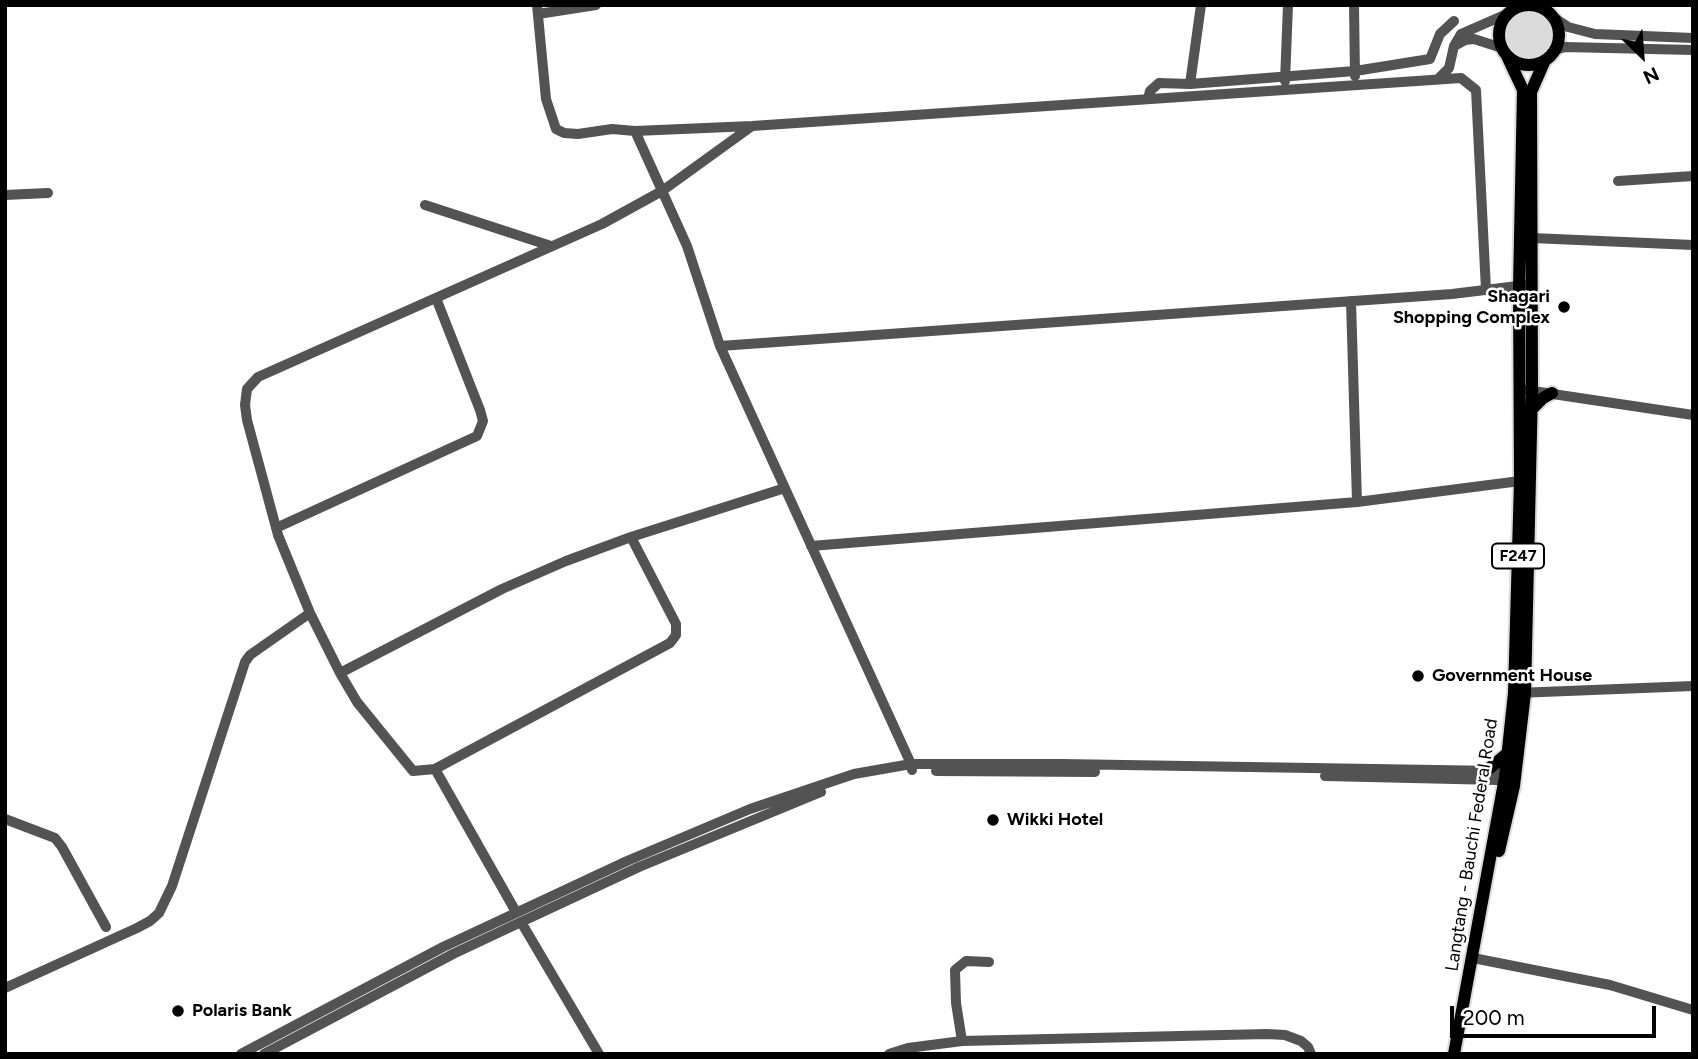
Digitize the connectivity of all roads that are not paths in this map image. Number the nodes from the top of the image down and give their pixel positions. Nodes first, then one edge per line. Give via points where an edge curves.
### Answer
1 (596, 5) edge
2 (1201, 5) edge
3 (1288, 5) edge
4 (1354, 5) edge
5 (1513, 9) edge
6 (1543, 9) edge
7 (537, 10) edge
8 (1454, 21) dead end
9 (1693, 38) edge
10 (1454, 46) junction
11 (1555, 50) junction
12 (1693, 50) edge
13 (1504, 52) junction
14 (1545, 60) junction
15 (1355, 71) junction
16 (1284, 75) junction
17 (1437, 80) junction
18 (1190, 84) junction
19 (1357, 85) junction
20 (1286, 90) junction
21 (1149, 99) junction
22 (751, 126) junction
23 (635, 131) junction
24 (1693, 176) edge
25 (1618, 181) dead end
26 (663, 191) junction
27 (48, 193) dead end
28 (5, 195) edge
29 (425, 205) dead end
30 (1532, 238) junction
31 (1693, 245) edge
32 (551, 246) junction
33 (1526, 285) junction
34 (1486, 290) junction
35 (436, 298) junction
36 (1351, 300) junction
37 (720, 346) junction
38 (1526, 390) junction
39 (1552, 393) junction
40 (1532, 409) junction
41 (1693, 415) edge
42 (1520, 481) junction
43 (785, 488) junction
44 (1357, 502) junction
45 (276, 528) junction
46 (631, 537) junction
47 (811, 546) junction
48 (310, 613) junction
49 (340, 673) junction
50 (1693, 686) edge
51 (1520, 693) junction
52 (1508, 753) junction
53 (1517, 766) junction
54 (911, 767) junction
55 (435, 769) junction
56 (1486, 775) junction
57 (1505, 776) junction
58 (1507, 792) junction
59 (5, 819) edge
60 (518, 917) junction
61 (106, 927) dead end
62 (1472, 958) junction
63 (989, 962) dead end
64 (5, 988) edge
65 (1693, 1010) edge
66 (962, 1041) junction
67 (267, 1050) edge
68 (241, 1054) edge
69 (599, 1054) edge
70 (889, 1054) edge
71 (1311, 1054) edge
72 (1454, 1054) edge
73 (1460, 1054) edge

1 - 7 street
2 - 18 street
3 - 16 street
4 - 15 street
5 - 6 main road
5 - 10 street via 1461,34
5 - 13 main road via 1500,29
6 - 9 street via 1568,27 1595,34
6 - 11 main road via 1558,32
7 - 23 street via 546,99 556,129 578,134
8 - 15 street via 1440,34 1430,59
10 - 13 street via 1474,39
10 - 17 street via 1449,68
11 - 12 street
11 - 14 main road, F247
13 - 14 main road via 1521,64
13 - 33 main road, Langtang - Bauchi Federal Road / F247 via 1523,90
14 - 30 main road, Langtang - Bauchi Federal Road / F247 via 1531,92
15 - 16 street
15 - 19 street
16 - 18 street
16 - 20 street
17 - 19 street
17 - 34 street via 1461,78 1476,90
18 - 21 street via 1159,83 1150,90
19 - 20 street
20 - 21 street
21 - 22 street
22 - 23 street
22 - 26 street
23 - 26 street
24 - 25 street
26 - 32 street
26 - 37 street via 687,246
27 - 28 street
29 - 32 street
30 - 31 street
30 - 33 main road, Langtang - Bauchi Federal Road / F247
32 - 35 street
33 - 34 street
33 - 38 main road, Langtang - Bauchi Federal Road / F247
34 - 36 street
35 - 45 street via 258,376 247,389 247,420
35 - 45 street via 480,410 483,421 477,436
36 - 37 street
36 - 44 street
37 - 43 street
38 - 39 street
38 - 40 main road, Langtang - Bauchi Federal Road / F247
38 - 42 main road, Langtang - Bauchi Federal Road / F247
39 - 40 main road
39 - 41 street
40 - 51 main road, Langtang - Bauchi Federal Road / F247
42 - 44 street
42 - 51 main road, Langtang - Bauchi Federal Road / F247
43 - 46 street
43 - 47 street
44 - 47 street
45 - 48 street
46 - 49 street via 502,589
46 - 55 street via 676,624 670,643
47 - 54 street
48 - 49 street
48 - 64 street via 245,662 172,886 159,913
49 - 55 street via 357,702 414,771
50 - 51 street
51 - 52 main road, Langtang - Bauchi Federal Road / F247
51 - 53 main road, Langtang - Bauchi Federal Road / F247
52 - 56 main road
52 - 57 main road, Langtang - Bauchi Federal Road / F247
53 - 57 street
53 - 58 main road, Langtang - Bauchi Federal Road / F247
54 - 56 street
54 - 60 street via 854,774 750,809 627,861
55 - 60 street
56 - 57 street via 1498,771
56 - 58 main road
57 - 58 main road, Langtang - Bauchi Federal Road / F247
58 - 62 main road, Langtang - Bauchi Federal Road / F247
58 - 72 main road, Langtang - Bauchi Federal Road / F247
59 - 61 street via 55,838
60 - 67 street via 443,947
60 - 69 street
62 - 65 street via 1610,985
62 - 73 main road, Langtang - Bauchi Federal Road / F247
63 - 66 street via 966,961 955,970
66 - 70 street
66 - 71 street via 1267,1034 1301,1041
67 - 68 street

